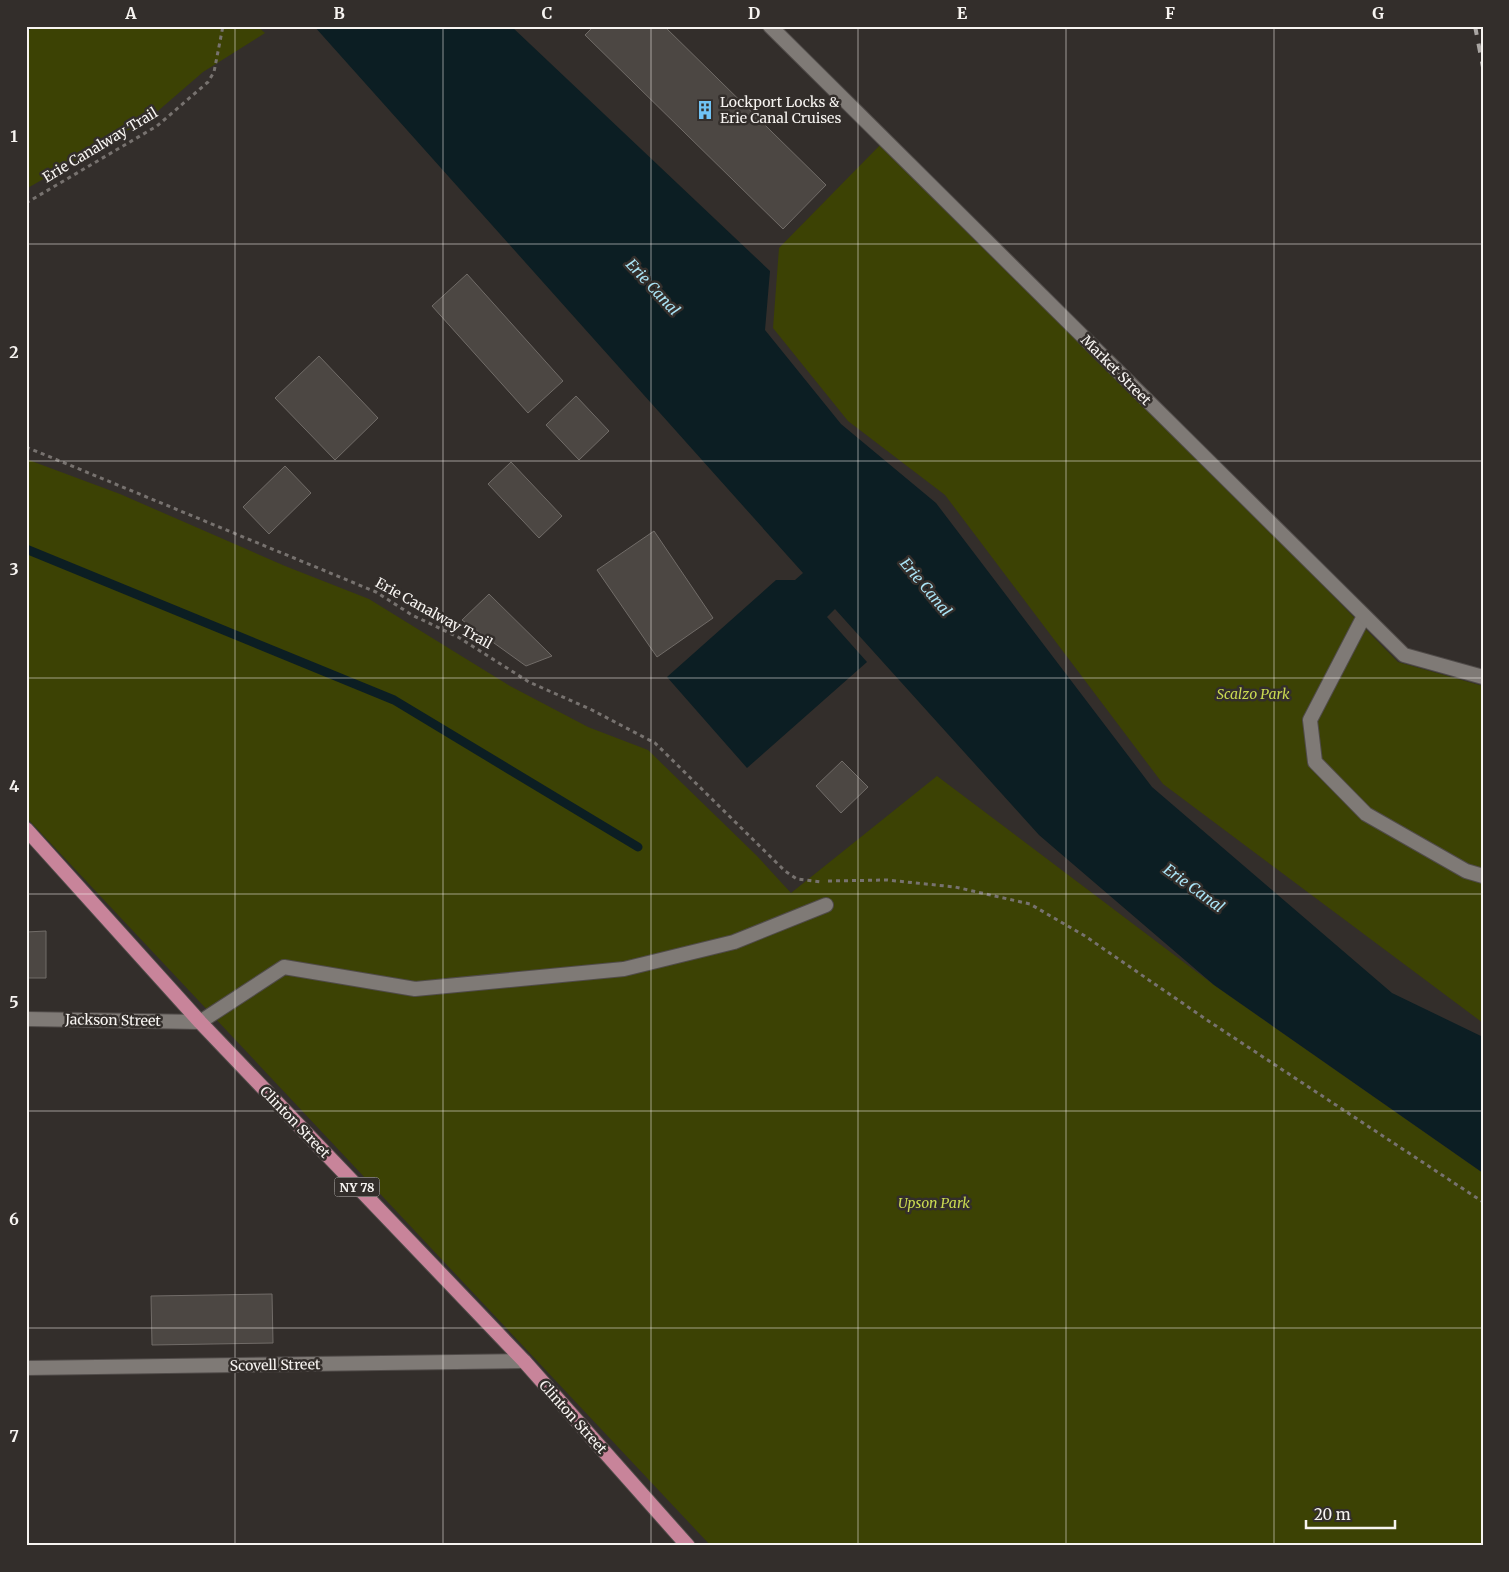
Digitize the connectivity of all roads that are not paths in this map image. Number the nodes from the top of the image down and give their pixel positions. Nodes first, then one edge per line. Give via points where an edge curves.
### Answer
1 (770, 26) edge
2 (1364, 616) junction
3 (1483, 678) edge
4 (26, 828) edge
5 (1483, 876) edge
6 (826, 904) dead end
7 (26, 1019) edge
8 (200, 1022) junction
9 (524, 1362) junction
10 (26, 1368) edge
11 (688, 1546) edge

1 - 2 street, Market Street
2 - 3 street, Market Street via 1404,655
2 - 5 street via 1310,720 1315,762 1366,814 1466,870
4 - 8 main road, Clinton Street / NY 78
6 - 8 street via 734,942 624,969 415,988 284,967
7 - 8 street, Jackson Street
8 - 9 main road, Clinton Street / NY 78
9 - 10 street, Scovell Street
9 - 11 main road, Clinton Street / NY 78

